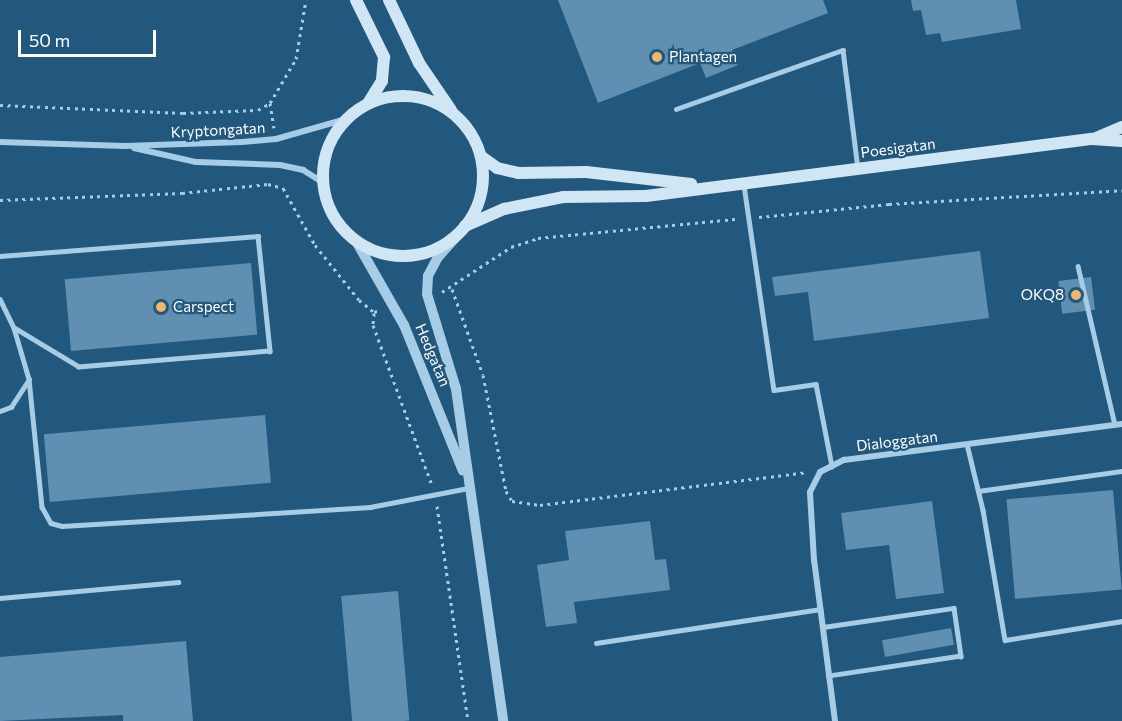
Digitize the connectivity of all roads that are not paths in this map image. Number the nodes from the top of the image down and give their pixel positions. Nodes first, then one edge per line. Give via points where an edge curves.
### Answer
1 (356, 0) edge
2 (389, 0) edge
3 (369, 102) junction
4 (676, 109) dead end
5 (452, 111) junction
6 (346, 119) junction
7 (1122, 127) edge
8 (1092, 140) junction
9 (1122, 141) edge
10 (0, 142) edge
11 (125, 146) junction
12 (482, 157) junction
13 (858, 169) junction
14 (322, 182) junction
15 (744, 183) junction
16 (707, 185) junction
17 (465, 226) junction
18 (457, 236) junction
19 (356, 241) junction
20 (0, 256) edge
21 (1078, 266) dead end
22 (0, 299) edge
23 (14, 328) junction
24 (29, 379) junction
25 (0, 411) edge
26 (1119, 424) edge
27 (967, 444) junction
28 (832, 466) junction
29 (1122, 471) edge
30 (469, 488) junction
31 (978, 491) junction
32 (177, 582) dead end
33 (0, 598) edge
34 (820, 609) junction
35 (1122, 621) edge
36 (823, 627) junction
37 (596, 643) dead end
38 (829, 676) junction
39 (503, 721) edge
40 (835, 721) edge

1 - 3 main road via 384,57 382,81
2 - 5 main road via 419,63
3 - 5 main road via 400,95 428,99
3 - 6 main road
4 - 13 lane via 843,50
5 - 12 main road via 469,130
6 - 11 street, Kryptongatan via 276,139
6 - 14 main road via 324,156
7 - 8 main road, Poesigatan
8 - 9 main road, Poesigatan
8 - 13 main road, Poesigatan
10 - 11 street, Kryptongatan
11 - 14 street, Kryptongatan via 196,162 280,165 303,170
12 - 16 main road, Poesigatan via 497,168 518,172 586,172
12 - 17 main road via 482,189
13 - 15 main road, Poesigatan
14 - 19 main road via 339,224
15 - 16 main road, Poesigatan
15 - 28 lane via 774,390 816,384
16 - 17 main road, Poesigatan via 646,196 563,197 504,209
17 - 18 main road
18 - 19 main road via 425,254 404,257 379,253
18 - 30 street, Hedgatan via 428,276 427,294 456,388
19 - 30 street, Hedgatan via 404,326
20 - 23 lane via 258,236 270,351 79,367
21 - 26 lane
22 - 23 lane
23 - 24 lane
24 - 25 lane via 11,407
24 - 30 lane via 42,507 51,523 62,526 370,507
26 - 27 street, Dialoggatan
27 - 28 street, Dialoggatan via 844,460
27 - 31 lane
28 - 34 street via 820,472 810,492
29 - 31 lane
30 - 39 street, Hedgatan
31 - 35 lane via 1005,640
32 - 33 lane
34 - 36 street
34 - 37 lane
36 - 38 street
36 - 38 lane via 954,608 961,656
38 - 40 street

